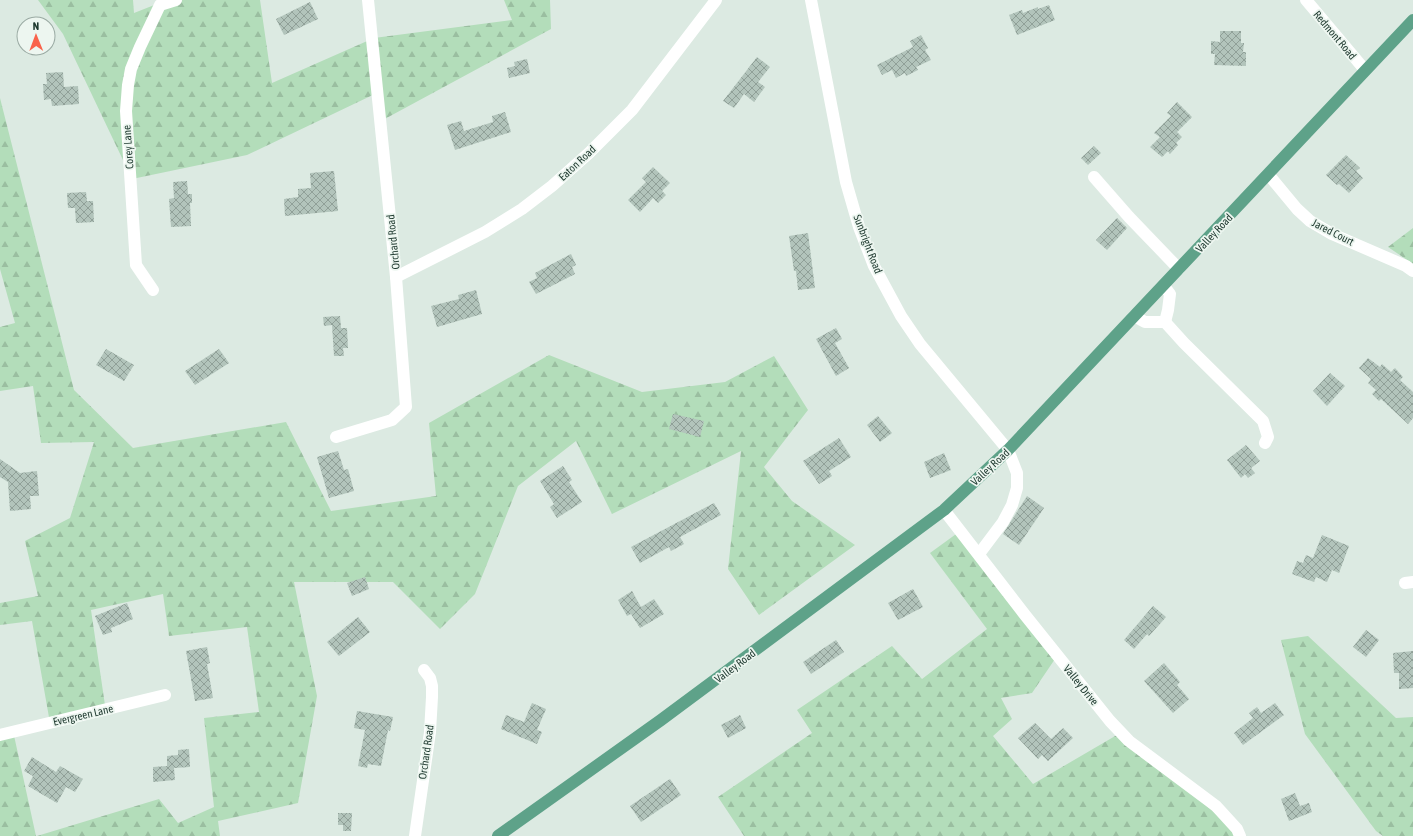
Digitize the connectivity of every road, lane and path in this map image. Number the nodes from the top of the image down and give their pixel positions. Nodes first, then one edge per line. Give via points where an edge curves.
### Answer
1 (176, 0) edge
2 (368, 0) edge
3 (716, 0) edge
4 (811, 0) edge
5 (1306, 0) edge
6 (1413, 20) edge
7 (1365, 70) junction
8 (1268, 174) junction
9 (1094, 177) dead end
10 (1179, 269) junction
11 (1413, 271) edge
12 (396, 277) junction
13 (1164, 286) junction
14 (153, 290) dead end
15 (1134, 316) junction
16 (1165, 322) junction
17 (336, 437) dead end
18 (1265, 443) dead end
19 (1008, 450) junction
20 (944, 510) junction
21 (979, 554) junction
22 (424, 670) dead end
23 (165, 695) dead end
24 (0, 735) edge
25 (415, 836) edge
26 (498, 836) edge
27 (1240, 836) edge

1 - 14 street, Corey Lane via 160,5 131,69 128,85 126,111 136,265
2 - 12 street, Orchard Road
3 - 12 street, Eaton Road via 632,110 552,186 485,232
4 - 19 street, Sunbright Road via 846,182 874,266 901,316 920,344
5 - 7 street, Redmont Road
6 - 7 main road, Valley Road
7 - 8 main road, Valley Road
8 - 10 main road, Valley Road
8 - 11 street, Jared Court via 1310,221 1332,234
9 - 10 street
10 - 13 main road, Valley Road
12 - 17 street, Orchard Road via 406,407 392,420
13 - 15 main road, Valley Road
13 - 16 street via 1170,294
15 - 16 street via 1145,322
15 - 19 main road, Valley Road
16 - 18 street via 1263,421 1268,437
19 - 20 main road, Valley Road
19 - 21 street, Sunbright Road via 1017,473 1017,488 1012,505
20 - 21 street, Valley Drive
20 - 26 main road, Valley Road via 661,720
21 - 27 street, Valley Drive via 1110,721 1129,740 1216,806 1237,829
22 - 25 street, Orchard Road via 430,678 432,697 430,732
23 - 24 street, Evergreen Lane

